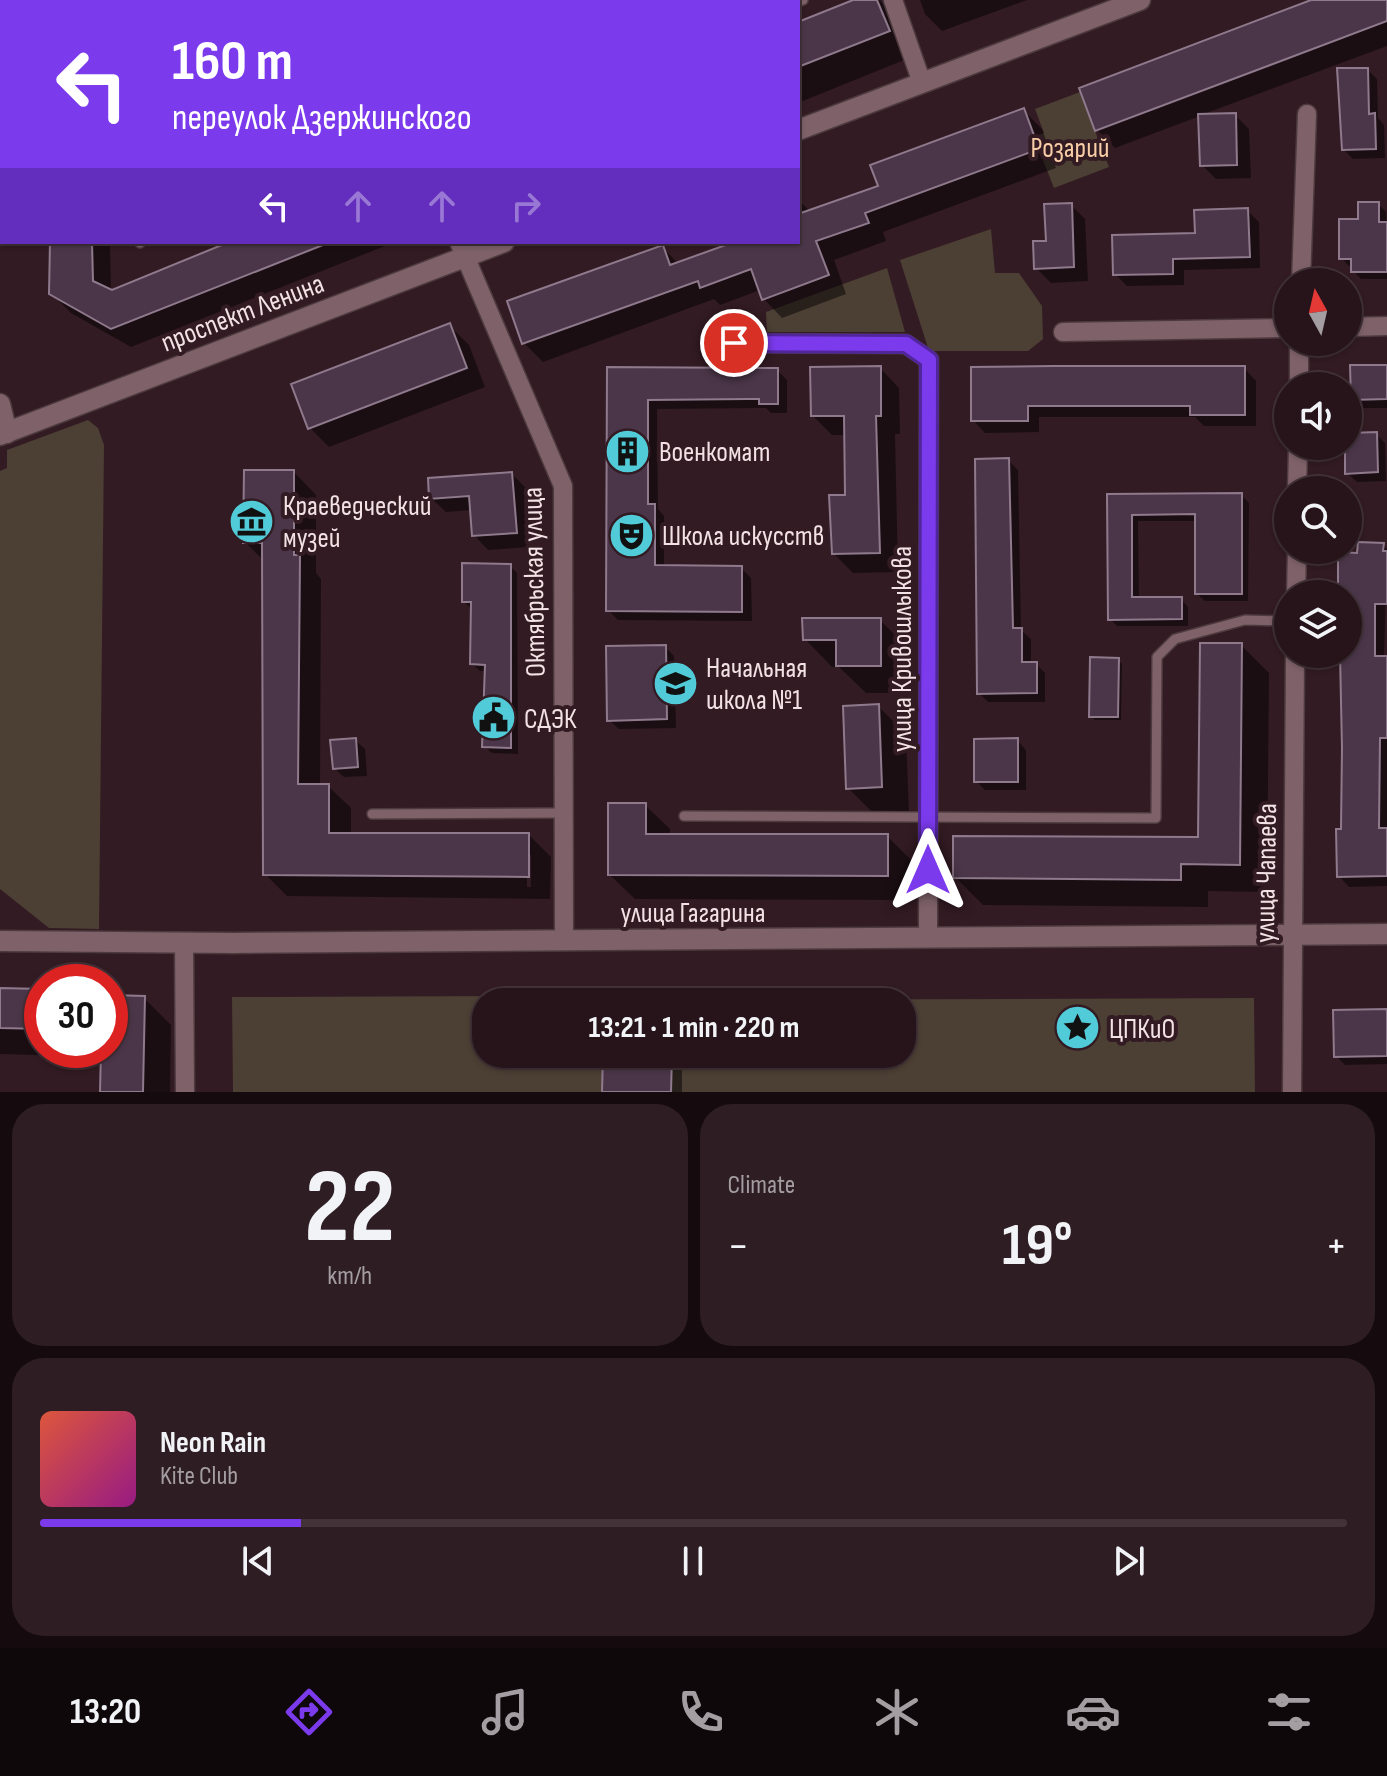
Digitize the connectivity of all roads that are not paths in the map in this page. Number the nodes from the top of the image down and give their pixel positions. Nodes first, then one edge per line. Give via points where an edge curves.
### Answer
1 (893, 0) edge
2 (1140, 0) edge
3 (922, 83) junction
4 (1307, 114) dead end
5 (0, 125) edge
6 (800, 129) edge
7 (0, 173) edge
8 (492, 244) edge
9 (462, 249) edge
10 (1302, 268) edge
11 (1387, 326) edge
12 (1362, 327) edge
13 (1274, 328) edge
14 (1063, 332) dead end
15 (734, 343) dead end
16 (0, 404) edge
17 (3, 434) edge
18 (1274, 621) edge
19 (1295, 668) edge
20 (564, 813) junction
21 (372, 814) dead end
22 (684, 816) dead end
23 (928, 818) junction
24 (1292, 934) junction
25 (1387, 934) edge
26 (928, 938) junction
27 (0, 941) edge
28 (564, 941) junction
29 (184, 943) junction
30 (185, 1092) edge
31 (1292, 1092) edge

1 - 3 street
2 - 3 street
3 - 6 street
4 - 10 street
5 - 7 street
8 - 9 street, проспект Ленина
9 - 17 street, проспект Ленина
9 - 20 street, Октябрьская улица via 563,486
11 - 12 street
13 - 14 street
15 - 23 street, улица Кривошлыкова via 906,344 929,360
16 - 17 street
18 - 23 lane via 1245,620 1175,639 1157,657 1156,818
19 - 24 street, улица Чапаева
20 - 21 lane
20 - 28 street, Октябрьская улица
22 - 23 lane
23 - 26 street, улица Кривошлыкова
24 - 25 street, улица Гагарина
24 - 26 street, улица Гагарина
24 - 31 street, улица Чапаева
26 - 28 street, улица Гагарина
27 - 29 street, улица Гагарина
28 - 29 street, улица Гагарина
29 - 30 street

